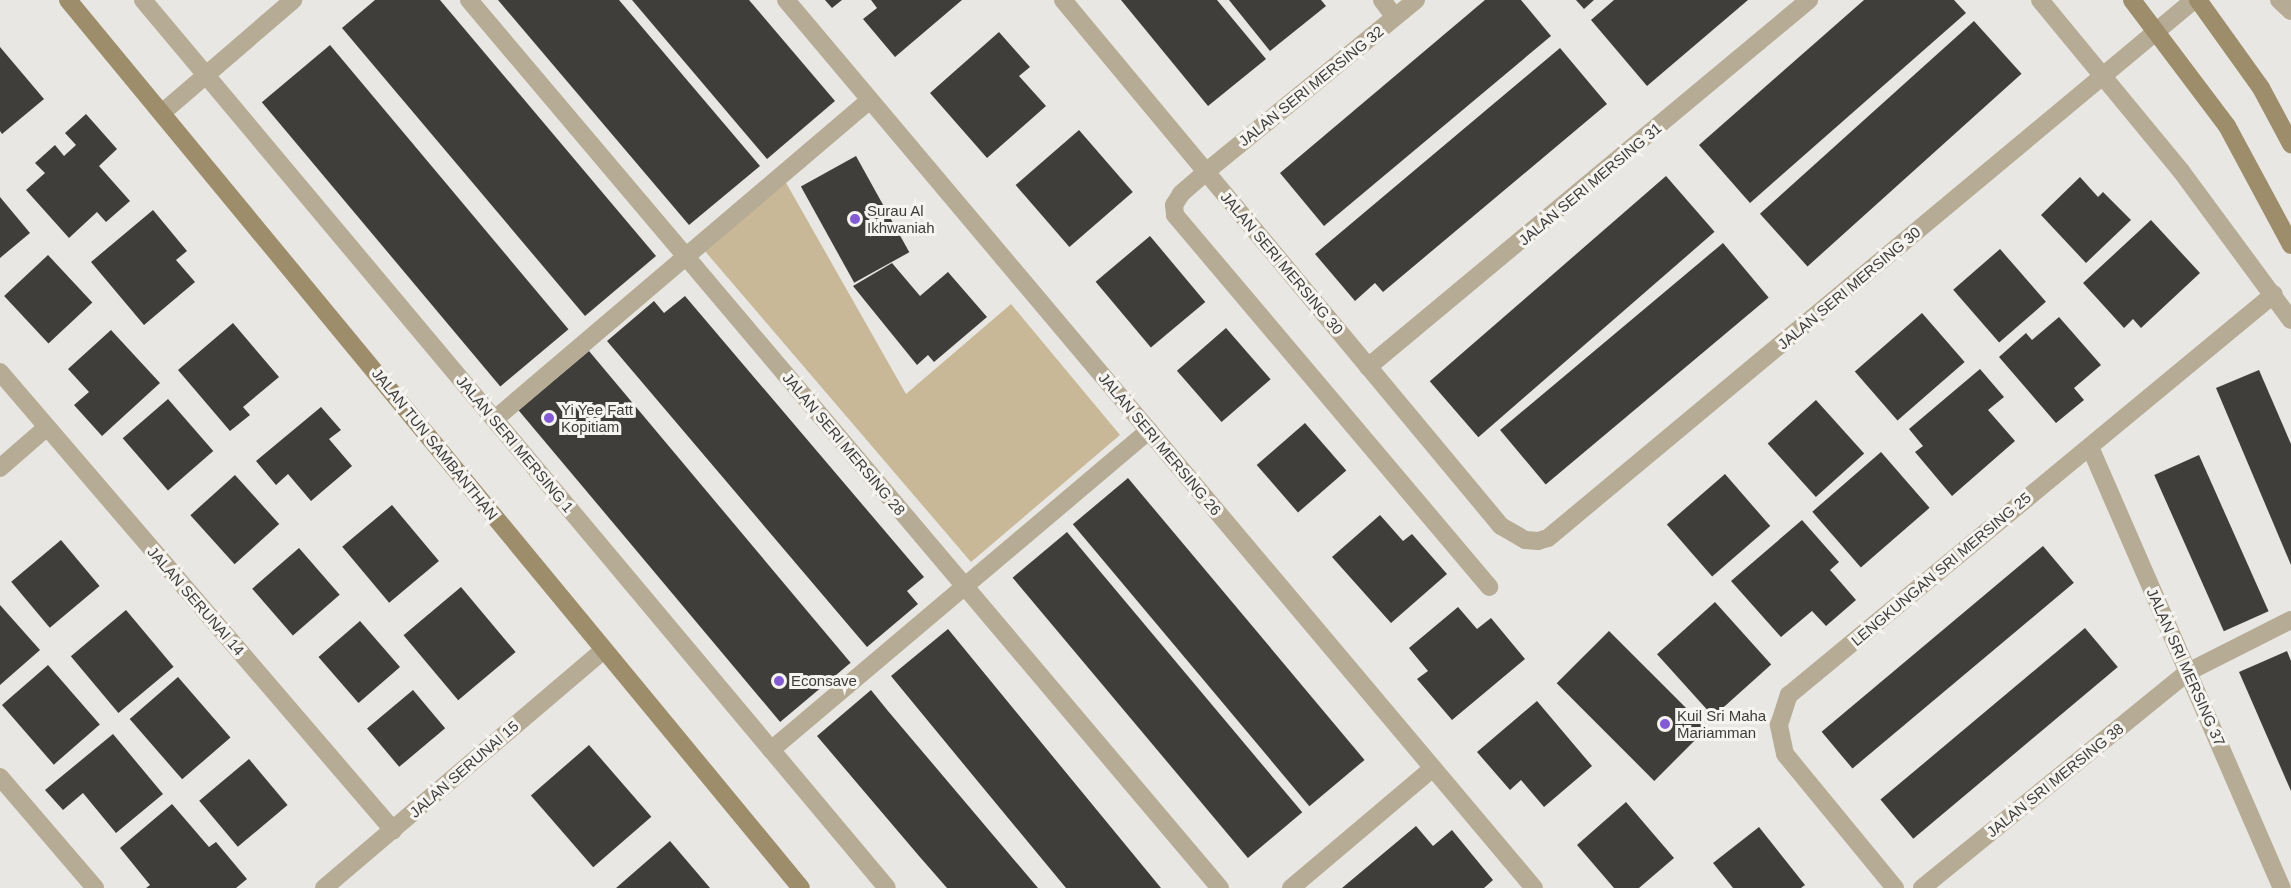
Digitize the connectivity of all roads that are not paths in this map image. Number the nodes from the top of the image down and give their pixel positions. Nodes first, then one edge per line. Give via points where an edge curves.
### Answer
1 (68, 0) edge
2 (143, 0) edge
3 (293, 0) edge
4 (469, 0) edge
5 (786, 0) edge
6 (1063, 0) edge
7 (1382, 0) edge
8 (1416, 0) edge
9 (1809, 0) edge
10 (2040, 0) edge
11 (2132, 0) edge
12 (2196, 0) edge
13 (2279, 0) edge
14 (2291, 11) edge
15 (1395, 17) junction
16 (2157, 30) junction
17 (206, 75) junction
18 (2103, 76) junction
19 (870, 100) junction
20 (163, 112) junction
21 (2291, 144) edge
22 (1206, 172) junction
23 (2291, 245) edge
24 (686, 256) junction
25 (2274, 294) junction
26 (2291, 320) edge
27 (1368, 367) junction
28 (0, 372) edge
29 (495, 419) junction
30 (46, 427) junction
31 (1149, 431) junction
32 (2090, 447) junction
33 (0, 468) edge
34 (965, 586) junction
35 (1489, 587) dead end
36 (2291, 621) edge
37 (604, 650) junction
38 (2188, 672) junction
39 (771, 750) junction
40 (1433, 768) junction
41 (0, 777) edge
42 (393, 830) junction
43 (95, 888) edge
44 (324, 888) edge
45 (801, 888) edge
46 (887, 888) edge
47 (1220, 888) edge
48 (1291, 888) edge
49 (1534, 888) edge
50 (1895, 888) edge
51 (1922, 888) edge
52 (2282, 888) edge

1 - 20 street, JALAN TUN SAMBANTHAN
2 - 17 street, JALAN SERI MERSING 1
3 - 17 street
4 - 24 street, JALAN SERI MERSING 28
5 - 19 street, JALAN SERI MERSING 26
6 - 22 street, JALAN SERI MERSING 30
7 - 15 street
8 - 15 street, JALAN SERI MERSING 32
9 - 27 street, JALAN SERI MERSING 31
10 - 18 street
11 - 16 street
12 - 16 street, JALAN SERI MERSING 30
12 - 21 street via 2261,88
13 - 14 street
15 - 22 street, JALAN SERI MERSING 32
16 - 18 street, JALAN SERI MERSING 30
16 - 23 street via 2227,126
17 - 20 street
17 - 29 street, JALAN SERI MERSING 1
18 - 25 street
18 - 27 street, JALAN SERI MERSING 30 via 1548,538 1525,540 1501,526
19 - 24 street
19 - 31 street, JALAN SERI MERSING 26
20 - 37 street, JALAN TUN SAMBANTHAN
22 - 27 street, JALAN SERI MERSING 30
22 - 35 street, JALAN SERI MERSING 32 via 1181,194 1174,205 1175,215
24 - 29 street
24 - 34 street, JALAN SERI MERSING 28
25 - 26 street
25 - 32 street, LENGKUNGAN SRI MERSING 25
28 - 30 street, JALAN SERUNAI 14
29 - 39 street, JALAN SERI MERSING 1
30 - 33 street
30 - 42 street, JALAN SERUNAI 14
31 - 34 street
31 - 40 street, JALAN SERI MERSING 26
32 - 38 street, JALAN SRI MERSING 37
32 - 50 street, LENGKUNGAN SRI MERSING 25 via 1789,695 1779,725 1785,754
34 - 39 street
34 - 47 street, JALAN SERI MERSING 28
36 - 38 street, JALAN SRI MERSING 38
37 - 42 street, JALAN SERUNAI 15
37 - 45 street, JALAN TUN SAMBANTHAN
38 - 51 street, JALAN SRI MERSING 38
38 - 52 street, JALAN SRI MERSING 37
39 - 46 street, JALAN SERI MERSING 1
40 - 48 street
40 - 49 street, JALAN SERI MERSING 26
41 - 43 street
42 - 44 street, JALAN SERUNAI 15

